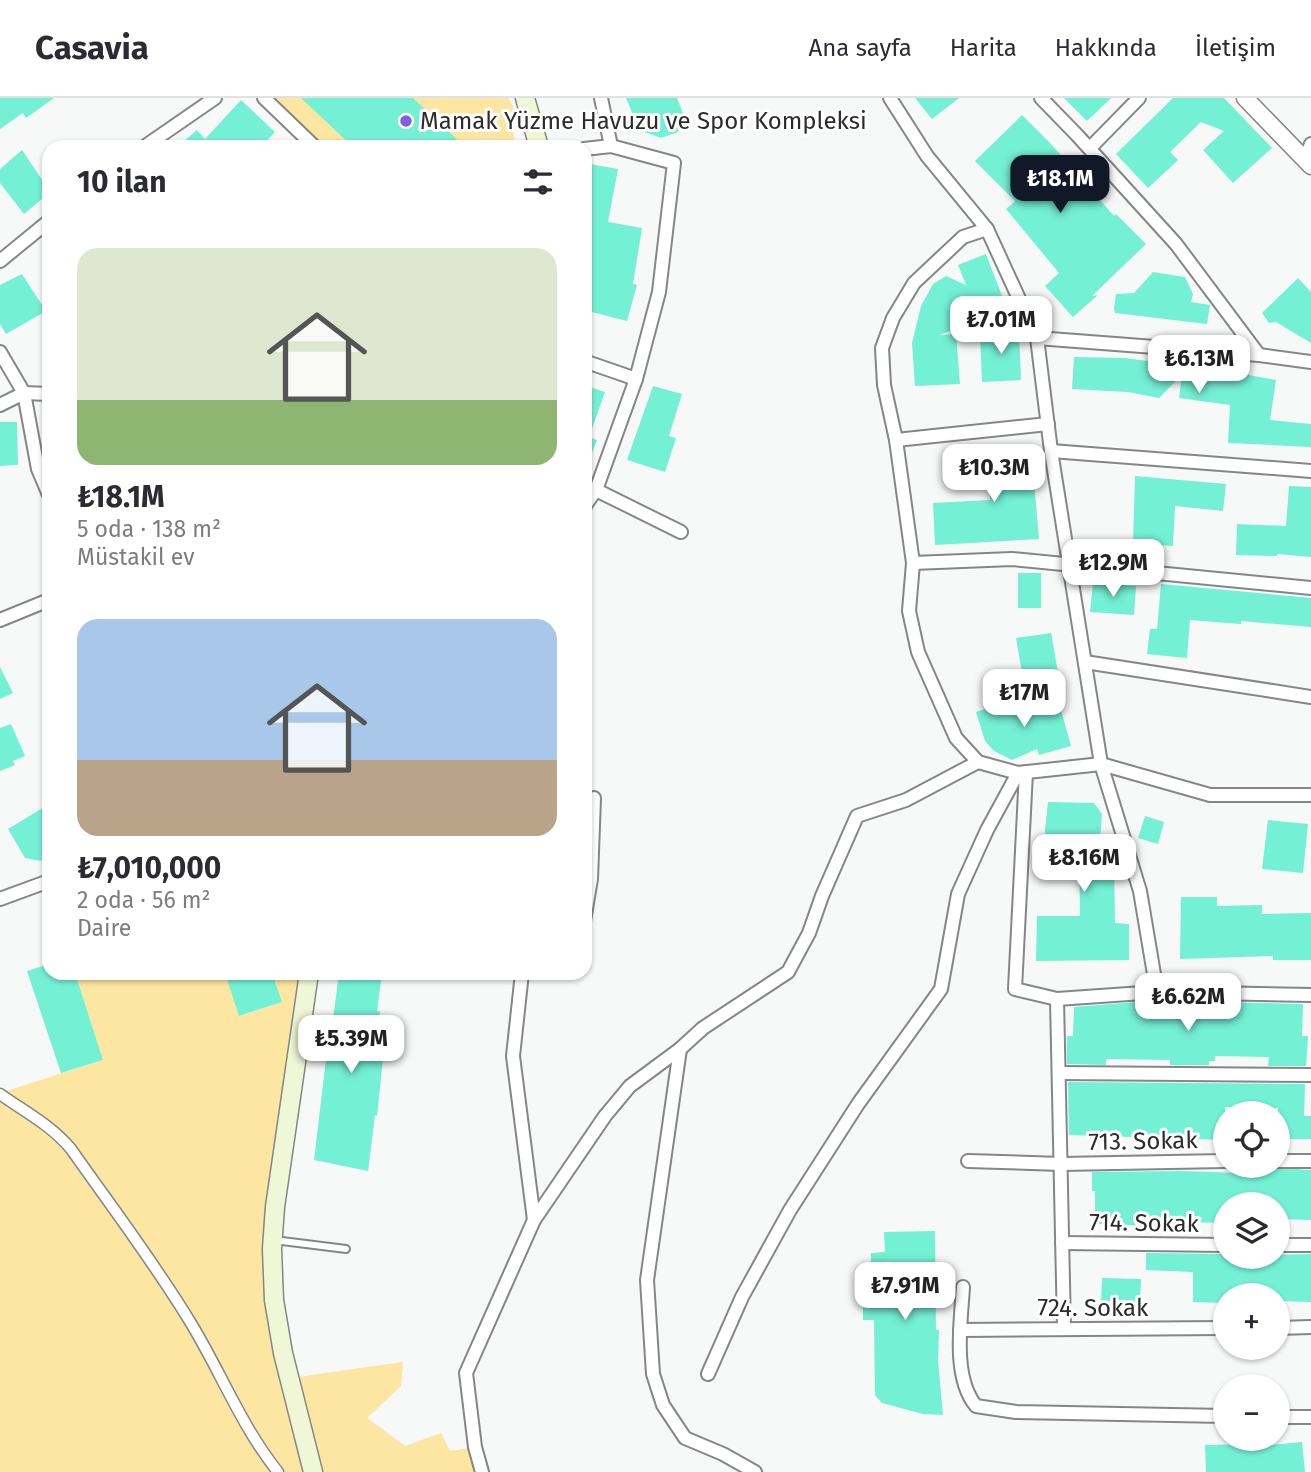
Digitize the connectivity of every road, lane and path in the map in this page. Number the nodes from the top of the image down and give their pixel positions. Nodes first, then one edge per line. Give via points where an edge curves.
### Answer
1 (215, 98) edge
2 (264, 98) edge
3 (525, 98) edge
4 (601, 98) edge
5 (890, 98) edge
6 (1041, 98) edge
7 (1139, 98) edge
8 (1245, 98) edge
9 (154, 140) edge
10 (308, 140) edge
11 (537, 140) edge
12 (611, 146) junction
13 (592, 148) edge
14 (1090, 148) junction
15 (1309, 157) edge
16 (42, 227) edge
17 (987, 229) junction
18 (0, 261) edge
19 (1037, 338) junction
20 (0, 352) edge
21 (1259, 355) junction
22 (1311, 362) edge
23 (592, 364) edge
24 (636, 379) junction
25 (24, 393) junction
26 (42, 394) edge
27 (0, 405) edge
28 (1048, 424) junction
29 (896, 440) junction
30 (1051, 451) junction
31 (1311, 471) edge
32 (42, 478) edge
33 (596, 490) junction
34 (592, 496) edge
35 (681, 532) dead end
36 (913, 563) junction
37 (1070, 565) junction
38 (1311, 588) edge
39 (42, 603) edge
40 (0, 620) edge
41 (1085, 662) junction
42 (1311, 698) edge
43 (978, 762) junction
44 (1101, 764) junction
45 (1022, 772) junction
46 (1311, 795) edge
47 (594, 798) dead end
48 (592, 852) edge
49 (42, 884) edge
50 (0, 899) edge
51 (308, 980) edge
52 (521, 980) edge
53 (1157, 992) junction
54 (1311, 995) edge
55 (1057, 999) junction
56 (680, 1049) junction
57 (1059, 1073) junction
58 (1311, 1075) edge
59 (0, 1094) edge
60 (968, 1161) dead end
61 (1213, 1161) edge
62 (1290, 1161) edge
63 (1311, 1161) edge
64 (1061, 1164) junction
65 (534, 1220) junction
66 (272, 1240) junction
67 (1062, 1243) junction
68 (1213, 1245) edge
69 (1290, 1245) edge
70 (1311, 1245) edge
71 (346, 1249) dead end
72 (963, 1287) dead end
73 (1311, 1327) edge
74 (1213, 1328) edge
75 (1290, 1328) edge
76 (1064, 1329) junction
77 (960, 1330) junction
78 (708, 1374) dead end
79 (1213, 1416) edge
80 (1290, 1417) edge
81 (1311, 1418) edge
82 (475, 1447) junction
83 (278, 1472) edge
84 (313, 1472) edge
85 (482, 1472) edge
86 (489, 1472) edge
87 (755, 1472) edge

1 - 9 street
2 - 10 street
3 - 11 main road
4 - 12 street
5 - 17 street via 926,156
6 - 14 street
7 - 14 street
8 - 15 street
12 - 13 street
12 - 24 street via 674,163 659,292
14 - 21 street via 1176,244
16 - 18 street
17 - 19 street
17 - 29 street via 963,237 914,283 893,318 883,348 884,385
19 - 21 street
19 - 28 street
20 - 25 street
21 - 22 street
23 - 24 street
24 - 33 street
25 - 26 street
25 - 27 street
25 - 32 street
28 - 29 street
28 - 30 street
29 - 36 street
30 - 31 street
30 - 37 street
33 - 34 street
33 - 35 street
36 - 37 street via 1012,559
36 - 43 street via 909,611 918,652 956,738
37 - 38 street
37 - 41 street
39 - 40 street
41 - 42 street
41 - 44 street
43 - 45 street
43 - 56 street via 906,800 857,816 788,972 703,1028
44 - 45 street
44 - 46 street via 1210,795
44 - 53 street via 1140,891
45 - 55 street via 1015,989
45 - 78 street via 987,830 958,894 941,989 858,1104 790,1210 742,1297
47 - 48 street
49 - 50 street
51 - 66 main road
52 - 65 street via 513,1056
53 - 54 street
53 - 55 street
55 - 57 street
56 - 65 street via 621,1096
56 - 87 street via 647,1280 653,1374 663,1405 685,1438
57 - 58 street
57 - 64 street
59 - 83 street via 42,1121 71,1150 189,1320 253,1439
60 - 64 street, 713. Sokak
61 - 64 street, 713. Sokak
62 - 63 street
64 - 67 street
65 - 82 street via 466,1373
66 - 71 lane
66 - 84 main road via 274,1300 283,1353
67 - 68 street, 714. Sokak
67 - 76 street
69 - 70 street
72 - 77 street
73 - 75 street
74 - 76 street, 724. Sokak
76 - 77 street, 724. Sokak
77 - 79 street via 959,1354 968,1396 976,1406 1016,1412
80 - 81 street
82 - 85 street
82 - 86 street

